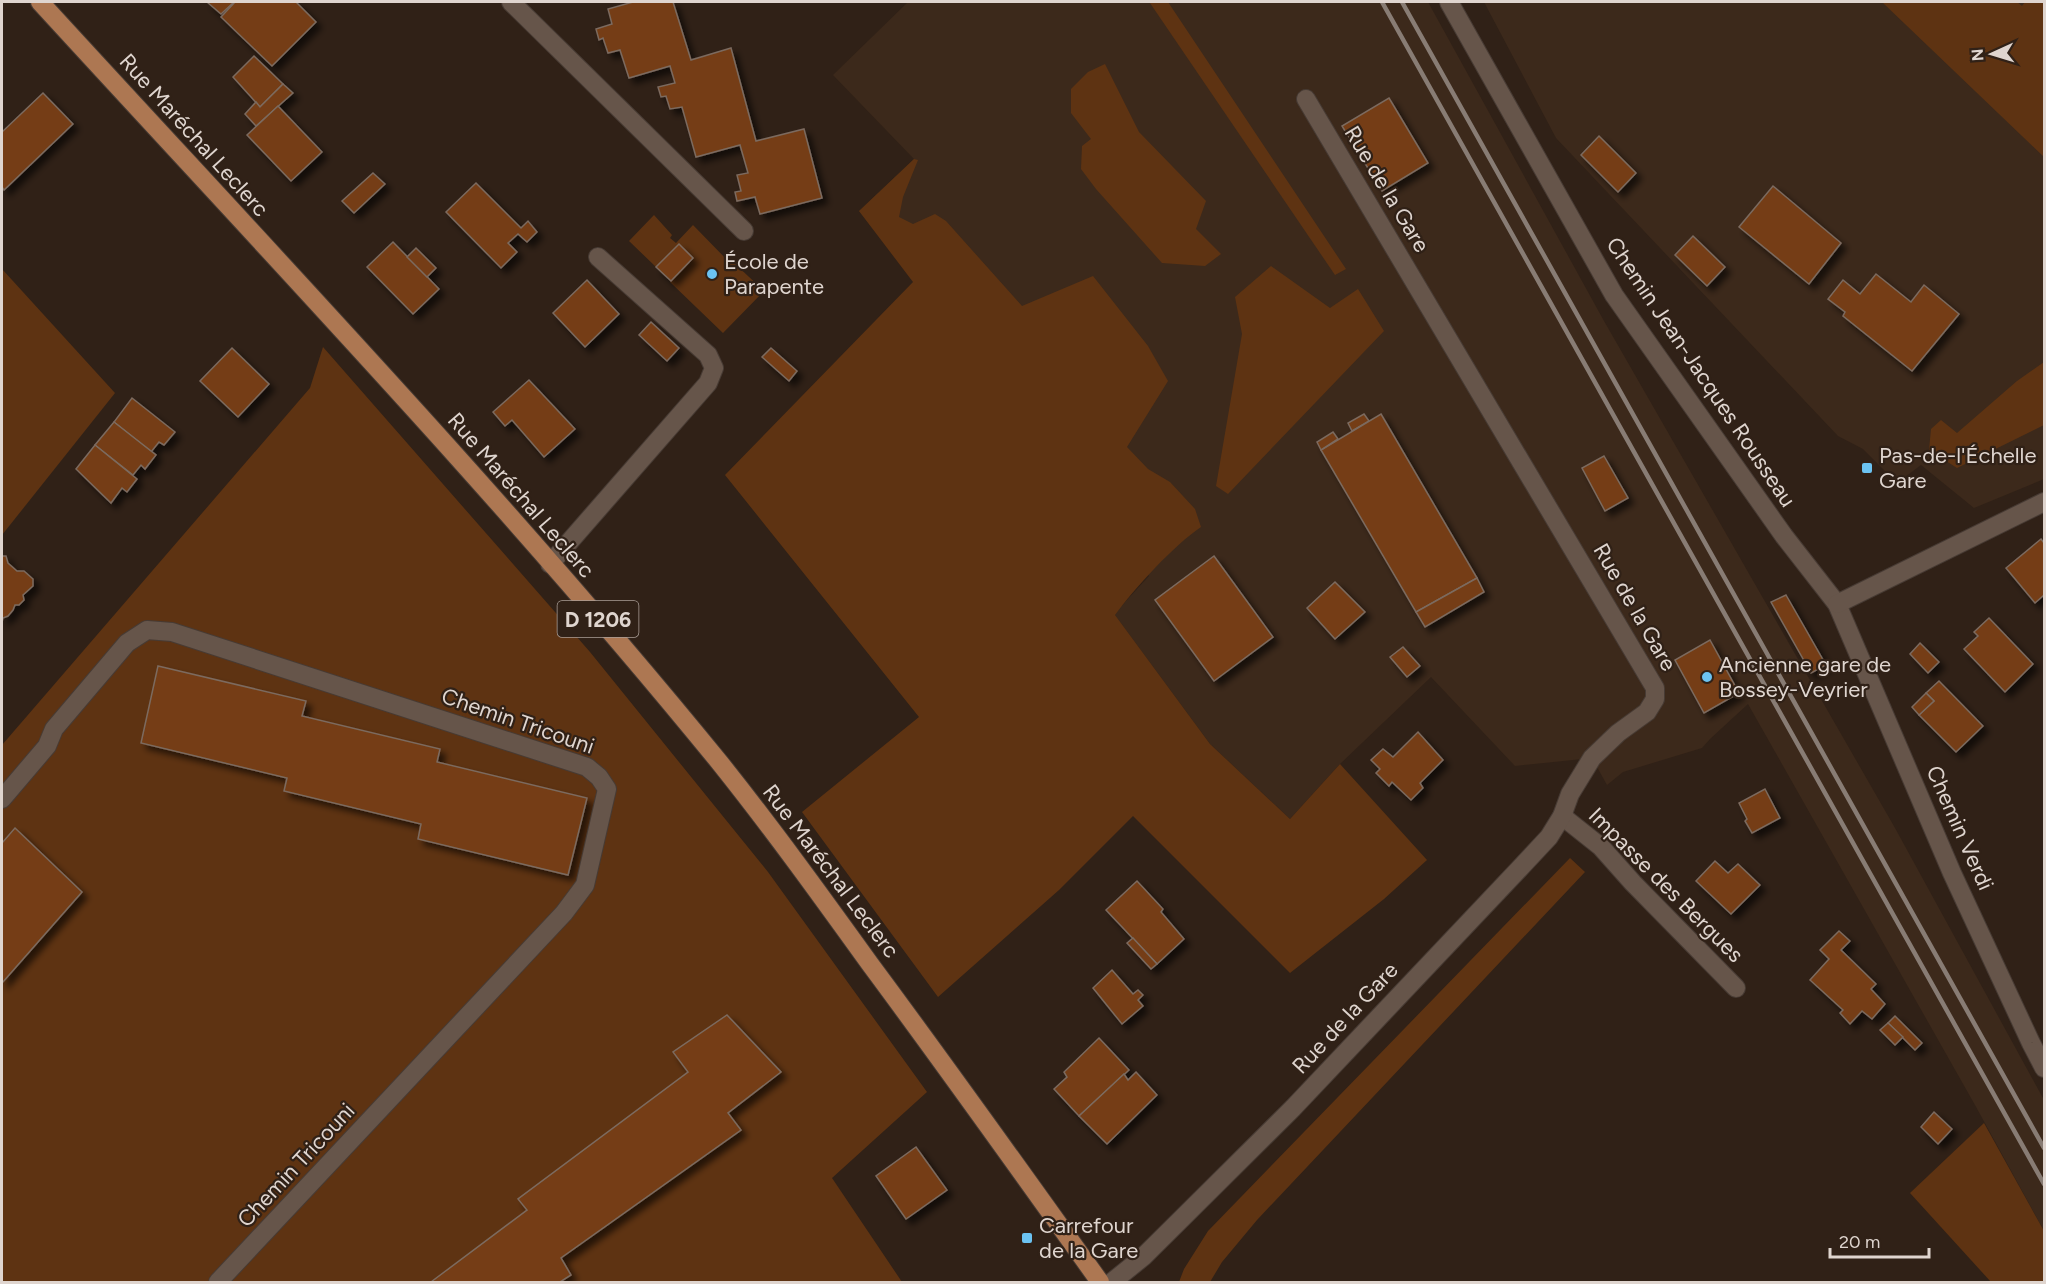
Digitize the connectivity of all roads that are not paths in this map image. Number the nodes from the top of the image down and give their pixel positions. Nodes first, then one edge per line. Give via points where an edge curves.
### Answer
1 (40, 2) edge
2 (511, 2) edge
3 (1449, 2) edge
4 (1306, 99) dead end
5 (744, 231) dead end
6 (598, 257) dead end
7 (2044, 502) edge
8 (550, 564) junction
9 (1837, 604) junction
10 (2, 799) edge
11 (1562, 816) junction
12 (1736, 988) dead end
13 (2044, 1068) edge
14 (218, 1282) edge
15 (1100, 1282) edge
16 (1112, 1282) edge

1 - 8 main road, Rue Maréchal Leclerc / D 1206
2 - 5 street
3 - 9 street, Chemin Jean-Jacques Rousseau via 1614,295 1784,536
4 - 11 street, Rue de la Gare via 1655,688 1647,712 1592,758 1570,794
6 - 8 street via 708,355 714,368 708,383
7 - 9 street
8 - 15 main road, Rue Maréchal Leclerc / D 1206 via 780,840
9 - 13 street, Chemin Verdi via 1953,873
10 - 14 street, Chemin Tricouni via 47,746 54,729 91,684 127,643 147,630 172,632 587,767 608,789 585,885 564,914
11 - 12 street, Impasse des Bergues via 1601,848
11 - 16 street, Rue de la Gare via 1549,837 1293,1107 1143,1257

